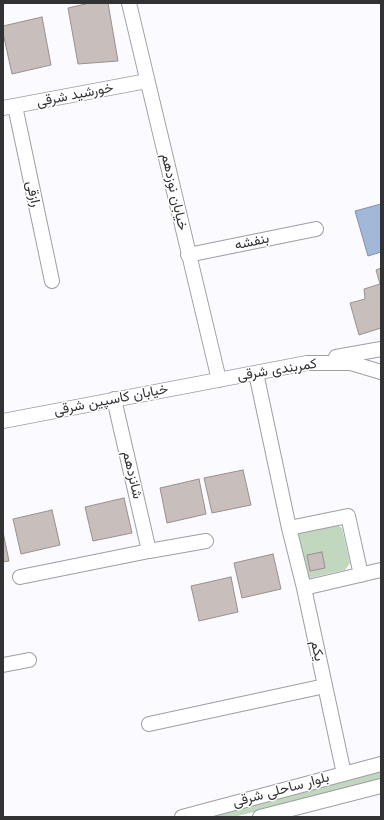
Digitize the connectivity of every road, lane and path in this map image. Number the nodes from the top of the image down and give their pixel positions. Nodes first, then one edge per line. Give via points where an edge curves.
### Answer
1 (128, 3) edge
2 (147, 81) junction
3 (9, 107) edge
4 (316, 229) dead end
5 (188, 255) junction
6 (52, 281) dead end
7 (381, 349) edge
8 (307, 363) junction
9 (256, 372) junction
10 (381, 372) edge
11 (219, 380) junction
12 (114, 399) junction
13 (3, 421) edge
14 (289, 528) junction
15 (206, 541) dead end
16 (149, 551) junction
17 (381, 570) edge
18 (361, 575) junction
19 (20, 577) dead end
20 (304, 588) junction
21 (29, 660) dead end
22 (3, 665) edge
23 (325, 686) junction
24 (149, 724) dead end
25 (381, 764) edge
26 (344, 774) junction
27 (381, 786) edge
28 (182, 817) edge
29 (260, 817) edge

1 - 2 street, خیابان نوزدهم
2 - 3 street, خورشید شرقی
2 - 5 street, خیابان نوزدهم
3 - 6 street, رازقی
4 - 5 street, بنفشه
5 - 11 street, خیابان نوزدهم
7 - 8 street
8 - 9 street, کمربندی شرقی
8 - 10 street, کمربندی شرقی via 351,363
9 - 11 street, کمربندی شرقی
9 - 14 street, یکم
11 - 12 street, خیابان کاسپین شرقی
12 - 13 street, خیابان کاسپین شرقی
12 - 16 street, شانزدهم
14 - 18 street via 348,516
14 - 20 street, یکم
15 - 16 street
16 - 19 street
17 - 18 street
18 - 20 street
20 - 23 street, یکم
21 - 22 street
23 - 24 street
23 - 26 street, یکم
25 - 26 street, بلوار ساحلی شرقی
26 - 28 street, بلوار ساحلی شرقی
27 - 29 street, بلوار ساحلی شرقی

